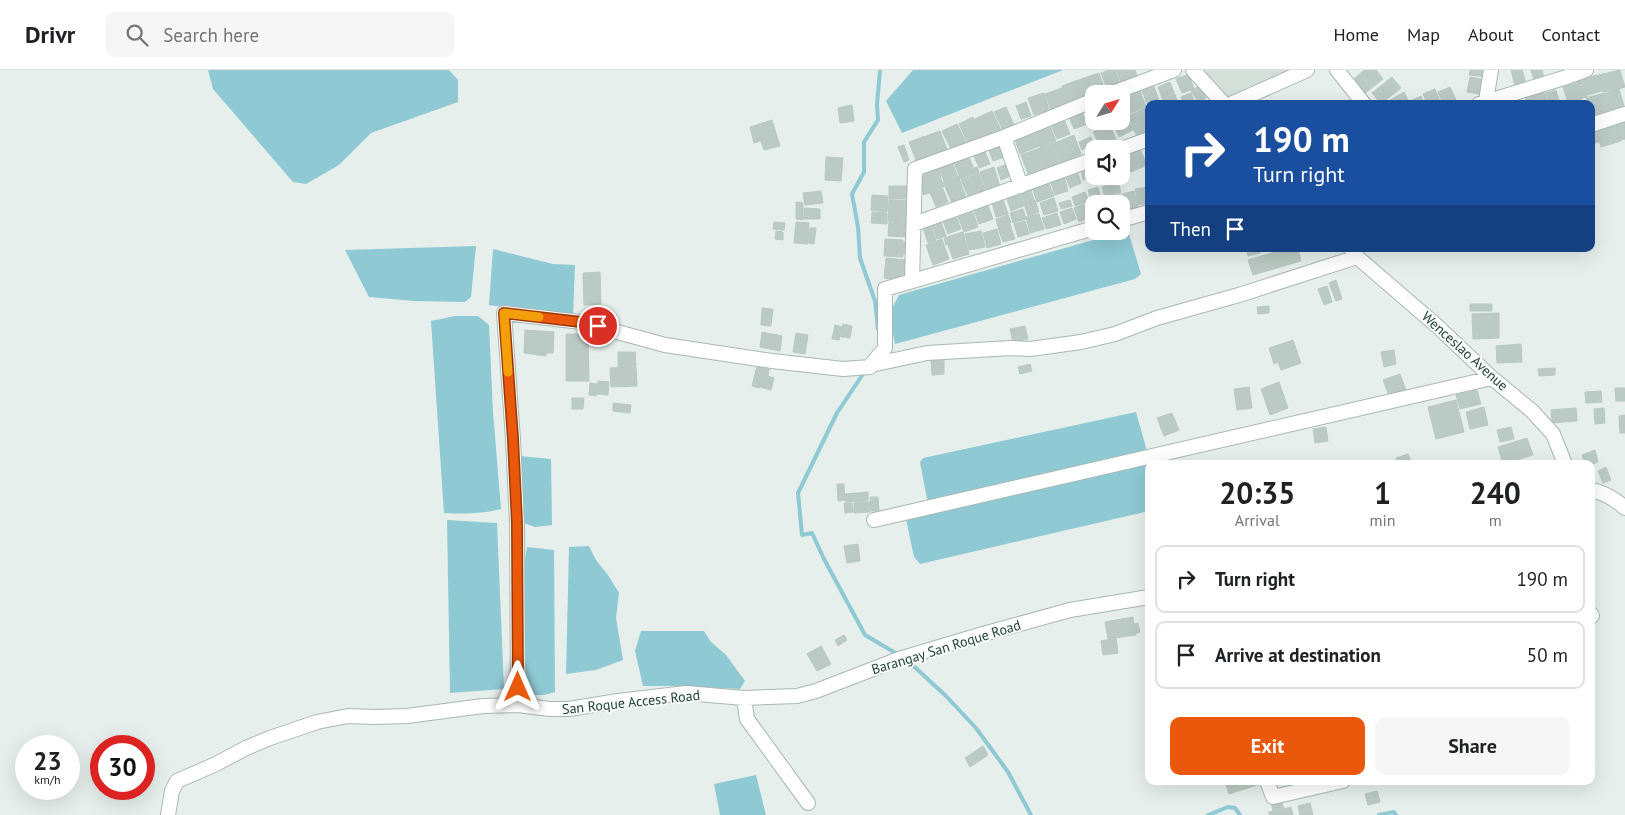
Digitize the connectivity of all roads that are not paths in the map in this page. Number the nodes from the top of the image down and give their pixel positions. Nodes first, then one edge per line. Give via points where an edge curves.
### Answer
1 (1174, 70) edge
2 (1193, 70) edge
3 (1307, 70) edge
4 (1337, 70) edge
5 (1491, 70) edge
6 (1586, 70) edge
7 (1130, 86) edge
8 (1220, 100) edge
9 (1239, 100) edge
10 (1361, 100) edge
11 (1484, 100) edge
12 (1493, 100) edge
13 (1085, 104) edge
14 (1625, 114) edge
15 (1595, 124) edge
16 (1004, 137) junction
17 (1145, 140) edge
18 (1130, 145) edge
19 (1085, 162) edge
20 (1020, 186) junction
21 (1145, 213) edge
22 (1130, 217) edge
23 (914, 224) junction
24 (1085, 231) edge
25 (1354, 253) edge
26 (912, 280) junction
27 (871, 365) junction
28 (1492, 378) junction
29 (1563, 460) edge
30 (1595, 492) edge
31 (1625, 508) edge
32 (874, 520) dead end
33 (1145, 599) edge
34 (744, 698) junction
35 (518, 705) junction
36 (1268, 785) edge
37 (1327, 785) edge
38 (808, 803) dead end
39 (168, 815) edge

1 - 7 street
2 - 8 street
3 - 9 street
4 - 10 street
5 - 11 street
6 - 12 street
13 - 16 street
14 - 15 street
16 - 20 street
16 - 23 street via 915,169
17 - 18 street
19 - 20 street
20 - 23 street
21 - 22 street
23 - 26 street
24 - 26 street
25 - 27 street via 1116,334 1030,349 927,353
25 - 28 street, Wenceslao Avenue
26 - 27 street via 885,289 885,348
27 - 35 street via 844,369 772,361 666,345 581,322 504,313 517,523
28 - 29 street, Wenceslao Avenue via 1532,411 1553,434
28 - 32 street
30 - 31 street
33 - 34 street, Barangay San Roque Road via 1070,610 983,634 797,696
34 - 35 street, San Roque Access Road via 686,694 569,709
34 - 38 street via 747,719
35 - 39 street, San Roque Access Road via 407,716 348,716 317,722 246,748 177,781
36 - 37 street via 1273,798

